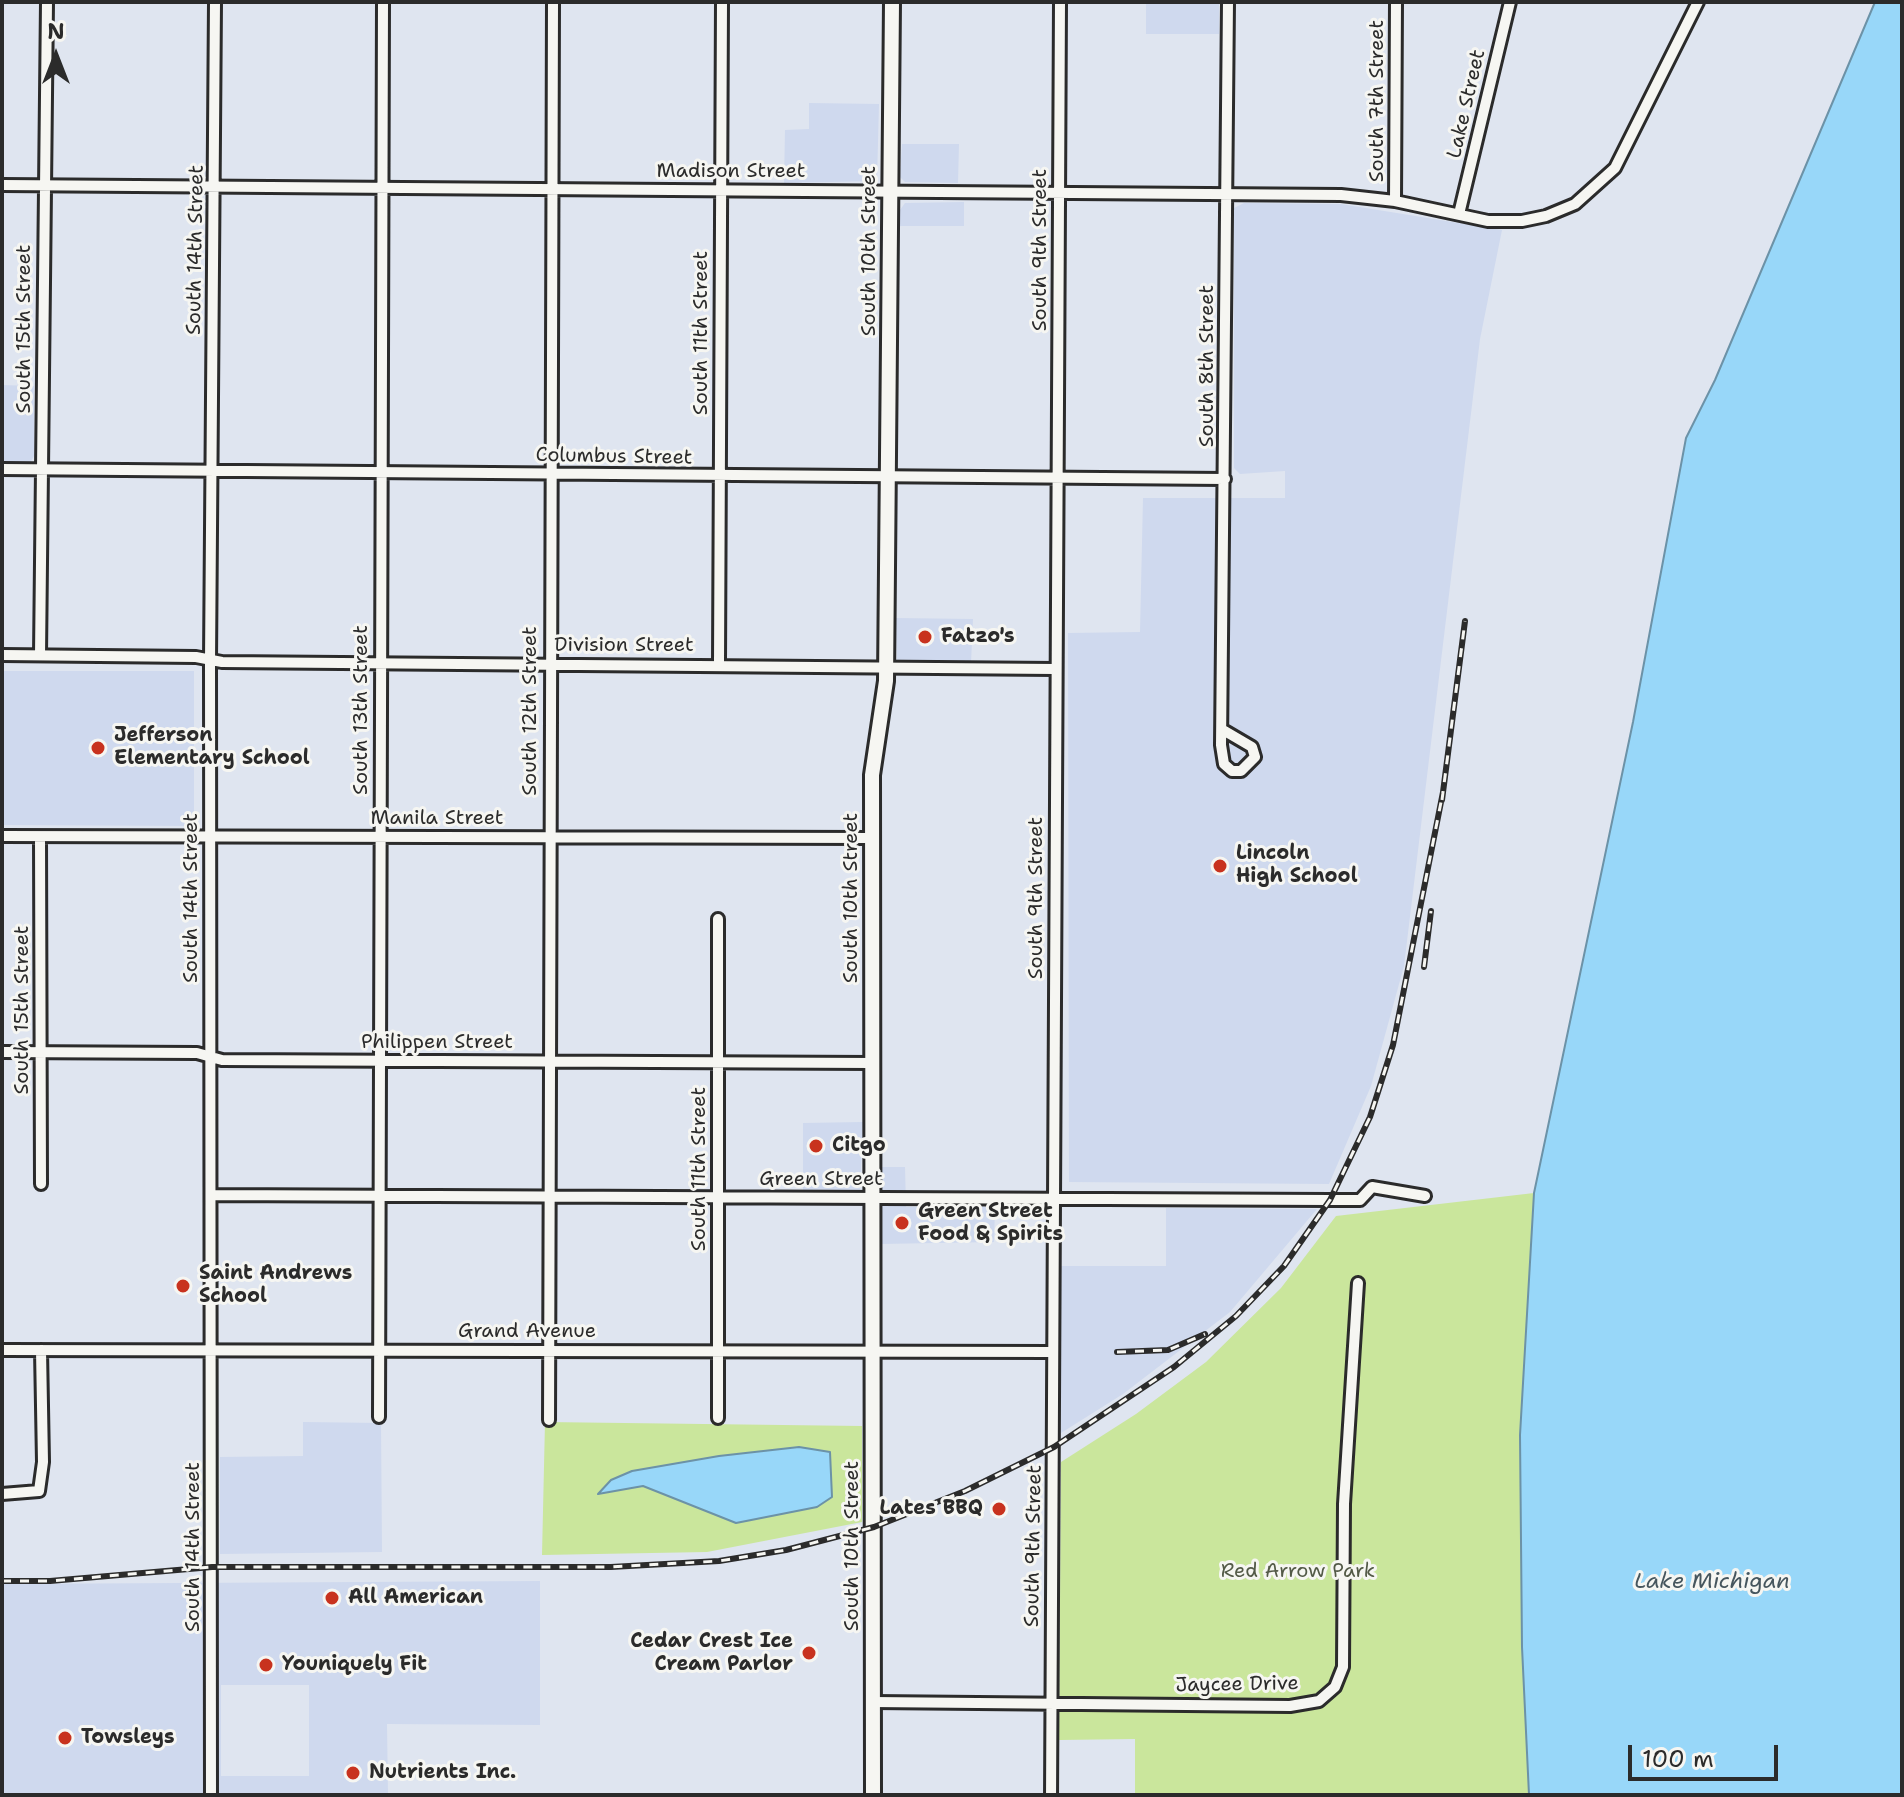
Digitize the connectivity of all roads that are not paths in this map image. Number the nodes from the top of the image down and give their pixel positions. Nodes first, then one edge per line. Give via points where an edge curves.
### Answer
1 (47, 2) edge
2 (215, 2) edge
3 (383, 2) edge
4 (553, 2) edge
5 (722, 2) edge
6 (892, 2) edge
7 (1060, 2) edge
8 (1228, 2) edge
9 (1396, 2) edge
10 (1510, 2) edge
11 (1698, 2) edge
12 (2, 185) edge
13 (44, 185) junction
14 (214, 186) junction
15 (383, 187) junction
16 (552, 189) junction
17 (721, 190) junction
18 (890, 192) junction
19 (1059, 193) junction
20 (1227, 193) junction
21 (1395, 201) junction
22 (1459, 214) junction
23 (2, 469) edge
24 (43, 470) junction
25 (211, 472) junction
26 (380, 473) junction
27 (549, 474) junction
28 (720, 476) junction
29 (888, 477) junction
30 (1057, 478) junction
31 (1225, 479) junction
32 (2, 655) edge
33 (40, 655) junction
34 (210, 660) junction
35 (379, 663) junction
36 (719, 663) junction
37 (549, 664) junction
38 (886, 666) junction
39 (1055, 669) junction
40 (1223, 730) dead end
41 (2, 836) edge
42 (210, 836) junction
43 (40, 837) junction
44 (379, 837) junction
45 (549, 838) junction
46 (872, 838) junction
47 (718, 919) dead end
48 (2, 1052) edge
49 (42, 1052) junction
50 (210, 1057) junction
51 (549, 1061) junction
52 (379, 1062) junction
53 (717, 1063) junction
54 (872, 1063) junction
55 (41, 1184) dead end
56 (211, 1195) junction
57 (549, 1196) junction
58 (1425, 1196) dead end
59 (380, 1197) junction
60 (720, 1198) junction
61 (1053, 1198) junction
62 (872, 1199) junction
63 (1358, 1283) dead end
64 (210, 1349) junction
65 (2, 1350) edge
66 (41, 1350) junction
67 (379, 1350) junction
68 (549, 1351) junction
69 (718, 1351) junction
70 (873, 1351) junction
71 (1053, 1352) junction
72 (379, 1417) dead end
73 (718, 1418) dead end
74 (549, 1420) dead end
75 (2, 1494) edge
76 (873, 1702) junction
77 (1050, 1703) junction
78 (211, 1795) edge
79 (873, 1795) edge
80 (1051, 1795) edge

1 - 13 street, South 15th Street
2 - 14 street, South 14th Street
3 - 15 street, South 13th Street
4 - 16 street, South 12th Street
5 - 17 street, South 11th Street
6 - 18 street, South 10th Street
7 - 19 street, South 9th Street
8 - 20 street, South 8th Street
9 - 21 street, South 7th Street
10 - 22 street, Lake Street
11 - 22 street, Madison Street via 1626,149 1592,192 1570,207 1533,219 1493,221
12 - 13 street, Madison Street
13 - 14 street, Madison Street
13 - 24 street, South 15th Street
14 - 15 street, Madison Street
14 - 25 street, South 14th Street
15 - 16 street, Madison Street
15 - 26 street, South 13th Street
16 - 17 street, Madison Street
16 - 27 street, South 12th Street
17 - 18 street, Madison Street
17 - 28 street, South 11th Street
18 - 19 street, Madison Street
18 - 29 street, South 10th Street
19 - 20 street, Madison Street
19 - 30 street, South 9th Street
20 - 21 street, Madison Street
20 - 31 street, South 8th Street
21 - 22 street, Madison Street
23 - 24 street, Columbus Street
24 - 25 street, Columbus Street
24 - 33 street, South 15th Street
25 - 26 street, Columbus Street
25 - 34 street, South 14th Street
26 - 27 street, Columbus Street
26 - 35 street, South 13th Street
27 - 28 street, Columbus Street
27 - 37 street, South 12th Street
28 - 29 street, Columbus Street
28 - 36 street, South 11th Street
29 - 30 street, Columbus Street
29 - 38 street, South 10th Street
30 - 31 street, Columbus Street
30 - 39 street, South 9th Street
31 - 40 street, South 8th Street
32 - 33 street, Division Street
33 - 34 street, Division Street
34 - 35 street, Division Street
34 - 42 street, South 14th Street
35 - 37 street, Division Street
35 - 44 street, South 13th Street
36 - 37 street, Division Street
36 - 38 street, Division Street
37 - 45 street, South 12th Street
38 - 39 street, Division Street
38 - 46 street, South 10th Street via 872,775
39 - 61 street, South 9th Street
41 - 43 street, Manila Street
42 - 43 street, Manila Street
42 - 44 street, Manila Street
42 - 50 street, South 14th Street
43 - 49 street, South 15th Street
44 - 45 street, Manila Street
44 - 52 street, South 13th Street
45 - 46 street, Manila Street
45 - 51 street, South 12th Street
46 - 54 street, South 10th Street
47 - 53 street, South 11th Street
48 - 49 street, Philippen Street
49 - 50 street, Philippen Street
49 - 55 street, South 15th Street
50 - 52 street, Philippen Street
50 - 56 street, South 14th Street
51 - 52 street, Philippen Street
51 - 53 street, Philippen Street
51 - 57 street, South 12th Street
52 - 59 street, South 13th Street
53 - 54 street, Philippen Street
53 - 60 street, South 11th Street
54 - 62 street, South 10th Street
56 - 59 street, Green Street
56 - 64 street, South 14th Street
57 - 59 street, Green Street
57 - 60 street, Green Street
57 - 68 street, South 12th Street
58 - 61 street, Green Street via 1372,1187 1360,1200
59 - 67 street, South 13th Street
60 - 62 street, Green Street
60 - 69 street, South 11th Street
61 - 62 street, Green Street
61 - 71 street, South 9th Street
62 - 70 street, South 10th Street
63 - 77 street, Jaycee Drive via 1344,1504 1346,1629 1343,1667 1335,1687 1319,1701 1290,1706
64 - 66 street, Grand Avenue
64 - 67 street, Grand Avenue
64 - 78 street, South 14th Street
65 - 66 street, Grand Avenue
66 - 75 street via 39,1491
67 - 68 street, Grand Avenue
67 - 72 street, South 13th Street
68 - 69 street, Grand Avenue
68 - 74 street, South 12th Street
69 - 70 street, Grand Avenue
69 - 73 street, South 11th Street
70 - 71 street, Grand Avenue
70 - 76 street, South 10th Street
71 - 77 street, South 9th Street
76 - 77 street, Jaycee Drive
76 - 79 street, South 10th Street
77 - 80 street, South 9th Street

